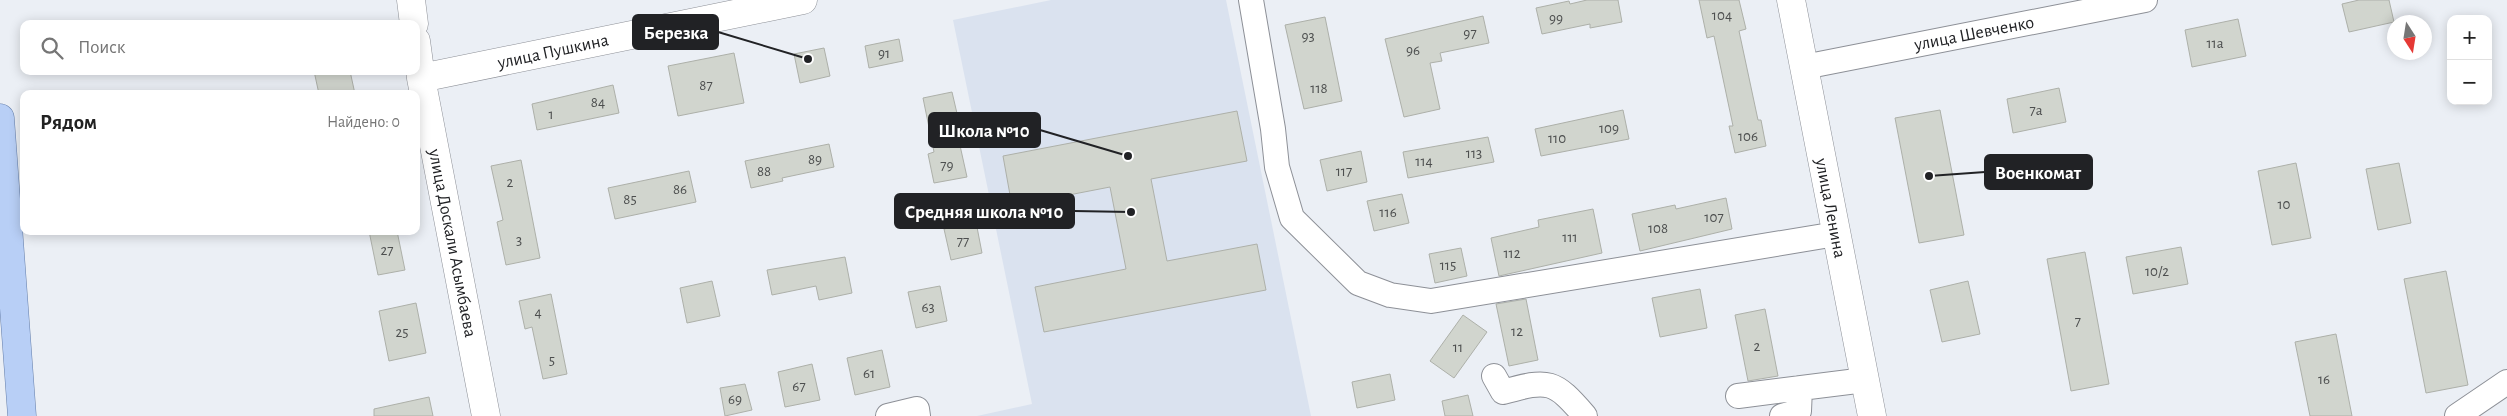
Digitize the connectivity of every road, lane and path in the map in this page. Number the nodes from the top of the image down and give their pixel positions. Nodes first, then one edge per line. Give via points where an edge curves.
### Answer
1 (411, 0) edge
2 (803, 0) edge
3 (1251, 0) edge
4 (1791, 0) edge
5 (2145, 0) edge
6 (414, 20) edge
7 (1804, 66) junction
8 (420, 71) edge
9 (421, 78) junction
10 (0, 118) edge
11 (0, 122) edge
12 (1836, 234) junction
13 (1494, 376) dead end
14 (1865, 380) junction
15 (2507, 382) edge
16 (1800, 388) junction
17 (1738, 396) dead end
18 (22, 416) edge
19 (486, 416) edge
20 (888, 416) edge
21 (918, 416) edge
22 (1585, 416) edge
23 (1782, 416) edge
24 (1872, 416) edge
25 (2457, 416) edge

1 - 6 street
2 - 9 street, улица Пушкина
3 - 12 street via 1277,167 1292,218 1358,283 1390,295 1432,301
4 - 7 street, улица Ленина
5 - 7 street, улица Шевченко
7 - 12 street, улица Ленина
8 - 9 street, улица Доскали Асымбаева
9 - 19 street, улица Доскали Асымбаева
10 - 11 main road
11 - 18 main road
12 - 14 street, улица Ленина
13 - 22 street via 1503,392 1537,382 1563,391
14 - 16 street
14 - 24 street, улица Ленина
15 - 25 street
16 - 17 street
16 - 23 street via 1800,411
20 - 21 street via 916,409

